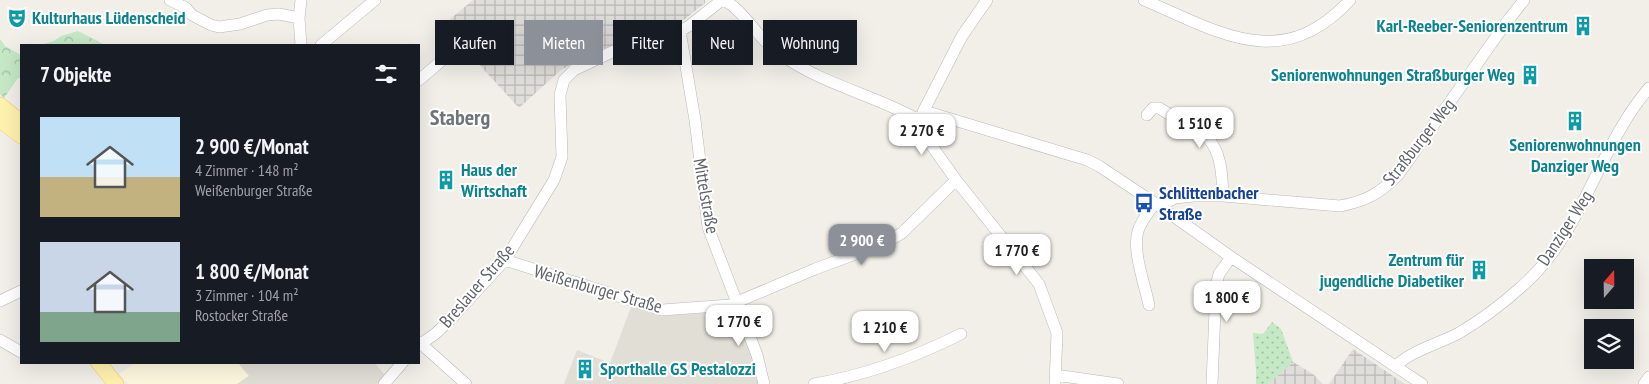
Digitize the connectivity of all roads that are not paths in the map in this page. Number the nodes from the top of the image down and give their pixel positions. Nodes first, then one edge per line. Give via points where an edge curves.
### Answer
1 (170, 0) edge
2 (301, 0) edge
3 (375, 0) edge
4 (723, 0) edge
5 (987, 0) edge
6 (1144, 0) edge
7 (1350, 0) edge
8 (1524, 0) edge
9 (299, 18) junction
10 (682, 30) edge
11 (682, 43) edge
12 (301, 44) edge
13 (321, 44) edge
14 (613, 51) edge
15 (437, 65) edge
16 (420, 79) edge
17 (1649, 88) edge
18 (0, 105) edge
19 (925, 115) junction
20 (1147, 115) dead end
21 (0, 120) edge
22 (20, 121) edge
23 (20, 135) edge
24 (956, 180) junction
25 (1223, 196) junction
26 (1158, 206) junction
27 (1231, 257) junction
28 (505, 260) junction
29 (20, 291) edge
30 (0, 301) edge
31 (736, 302) junction
32 (1149, 305) dead end
33 (961, 334) dead end
34 (0, 340) edge
35 (420, 343) edge
36 (420, 345) edge
37 (20, 351) edge
38 (100, 364) edge
39 (401, 364) edge
40 (1396, 367) junction
41 (1649, 377) edge
42 (1055, 380) edge
43 (116, 384) edge
44 (384, 384) edge
45 (466, 384) edge
46 (764, 384) edge
47 (814, 384) edge
48 (1118, 384) edge
49 (1212, 384) edge
50 (1422, 384) edge
51 (1644, 384) edge

1 - 9 street via 192,15 219,27 267,15
2 - 9 street
3 - 13 street
4 - 10 street, Breslauer Straße
4 - 19 street via 734,6 764,40 805,69 915,118
5 - 19 street via 962,36 923,112
6 - 7 street via 1224,34 1263,42 1309,32 1334,16
8 - 25 street, Straßburger Weg via 1398,175 1379,192 1340,206
9 - 12 street
11 - 31 street, Mittelstraße via 708,227
14 - 28 street, Breslauer Straße via 574,70 564,80 560,95 562,157 558,172
15 - 16 street
17 - 40 street, Danziger Weg via 1634,106 1569,228 1537,271 1474,324 1405,358
18 - 22 main road
19 - 24 street via 927,119 922,132
19 - 26 street via 931,113 1088,160
20 - 25 street via 1151,109 1159,108 1207,137 1218,156
21 - 23 main road
24 - 31 street, Weißenburger Straße via 911,225 890,240
24 - 42 street via 1039,284 1057,333
25 - 26 street, Straßburger Weg via 1184,196
26 - 27 street
26 - 32 street via 1139,228 1137,241
27 - 40 street
27 - 49 street via 1217,282
28 - 31 street, Weißenburger Straße via 662,310
28 - 35 street, Breslauer Straße via 451,319
29 - 30 street
31 - 46 street, Mittelstraße via 757,355
33 - 47 street via 916,356 869,372
34 - 37 street
36 - 45 street
38 - 43 main road
39 - 44 street
40 - 50 street
41 - 51 street
42 - 48 street

